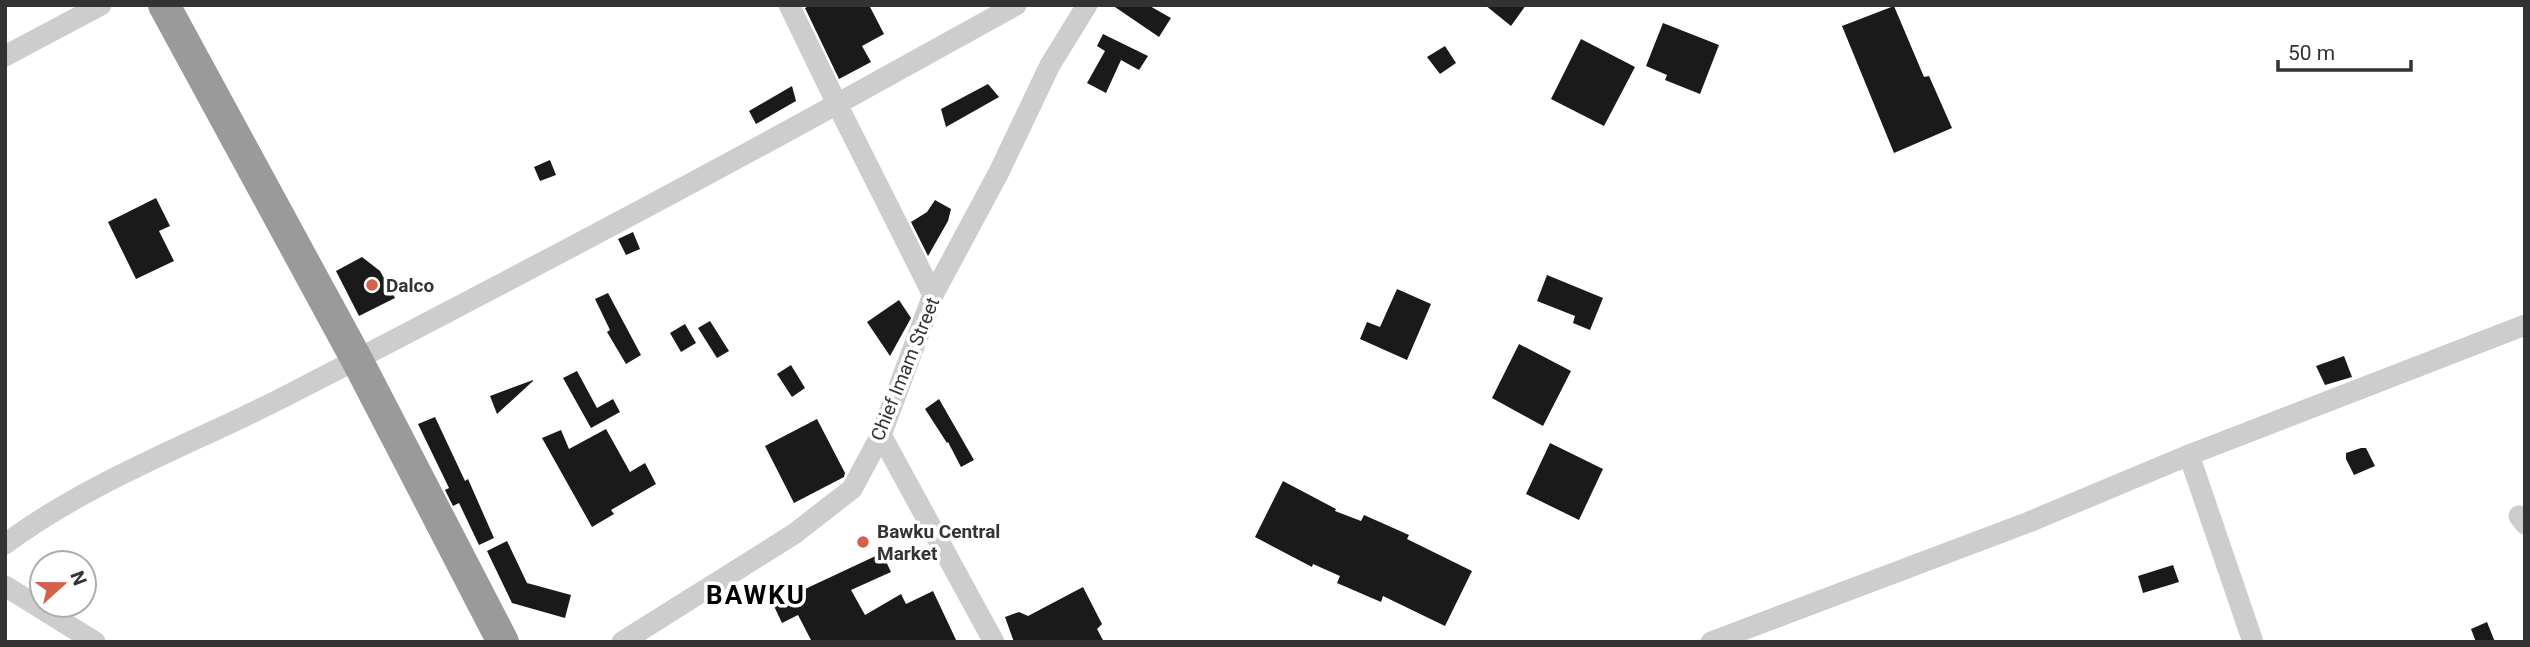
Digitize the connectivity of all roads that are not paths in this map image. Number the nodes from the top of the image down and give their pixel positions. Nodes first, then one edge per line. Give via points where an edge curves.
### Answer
1 (101, 5) edge
2 (164, 5) edge
3 (789, 5) edge
4 (1016, 5) edge
5 (1087, 5) edge
6 (75, 11) edge
7 (5, 56) edge
8 (837, 104) junction
9 (933, 295) junction
10 (2525, 325) edge
11 (357, 360) junction
12 (881, 435) junction
13 (2189, 455) junction
14 (5, 544) edge
15 (5, 586) edge
16 (95, 642) edge
17 (503, 642) edge
18 (622, 642) edge
19 (993, 642) edge
20 (1712, 642) edge
21 (2253, 642) edge

1 - 6 street
2 - 11 highway
3 - 8 street
4 - 8 street
5 - 9 street, Chief Imam Street via 1050,65
6 - 7 street
8 - 9 street
8 - 11 street
9 - 12 street, Chief Imam Street
10 - 13 street
11 - 14 street via 123,474
11 - 17 highway
12 - 18 street, Chief Imam Street via 852,489 794,534
12 - 19 street
13 - 20 street via 2029,522
13 - 21 street
15 - 16 street

